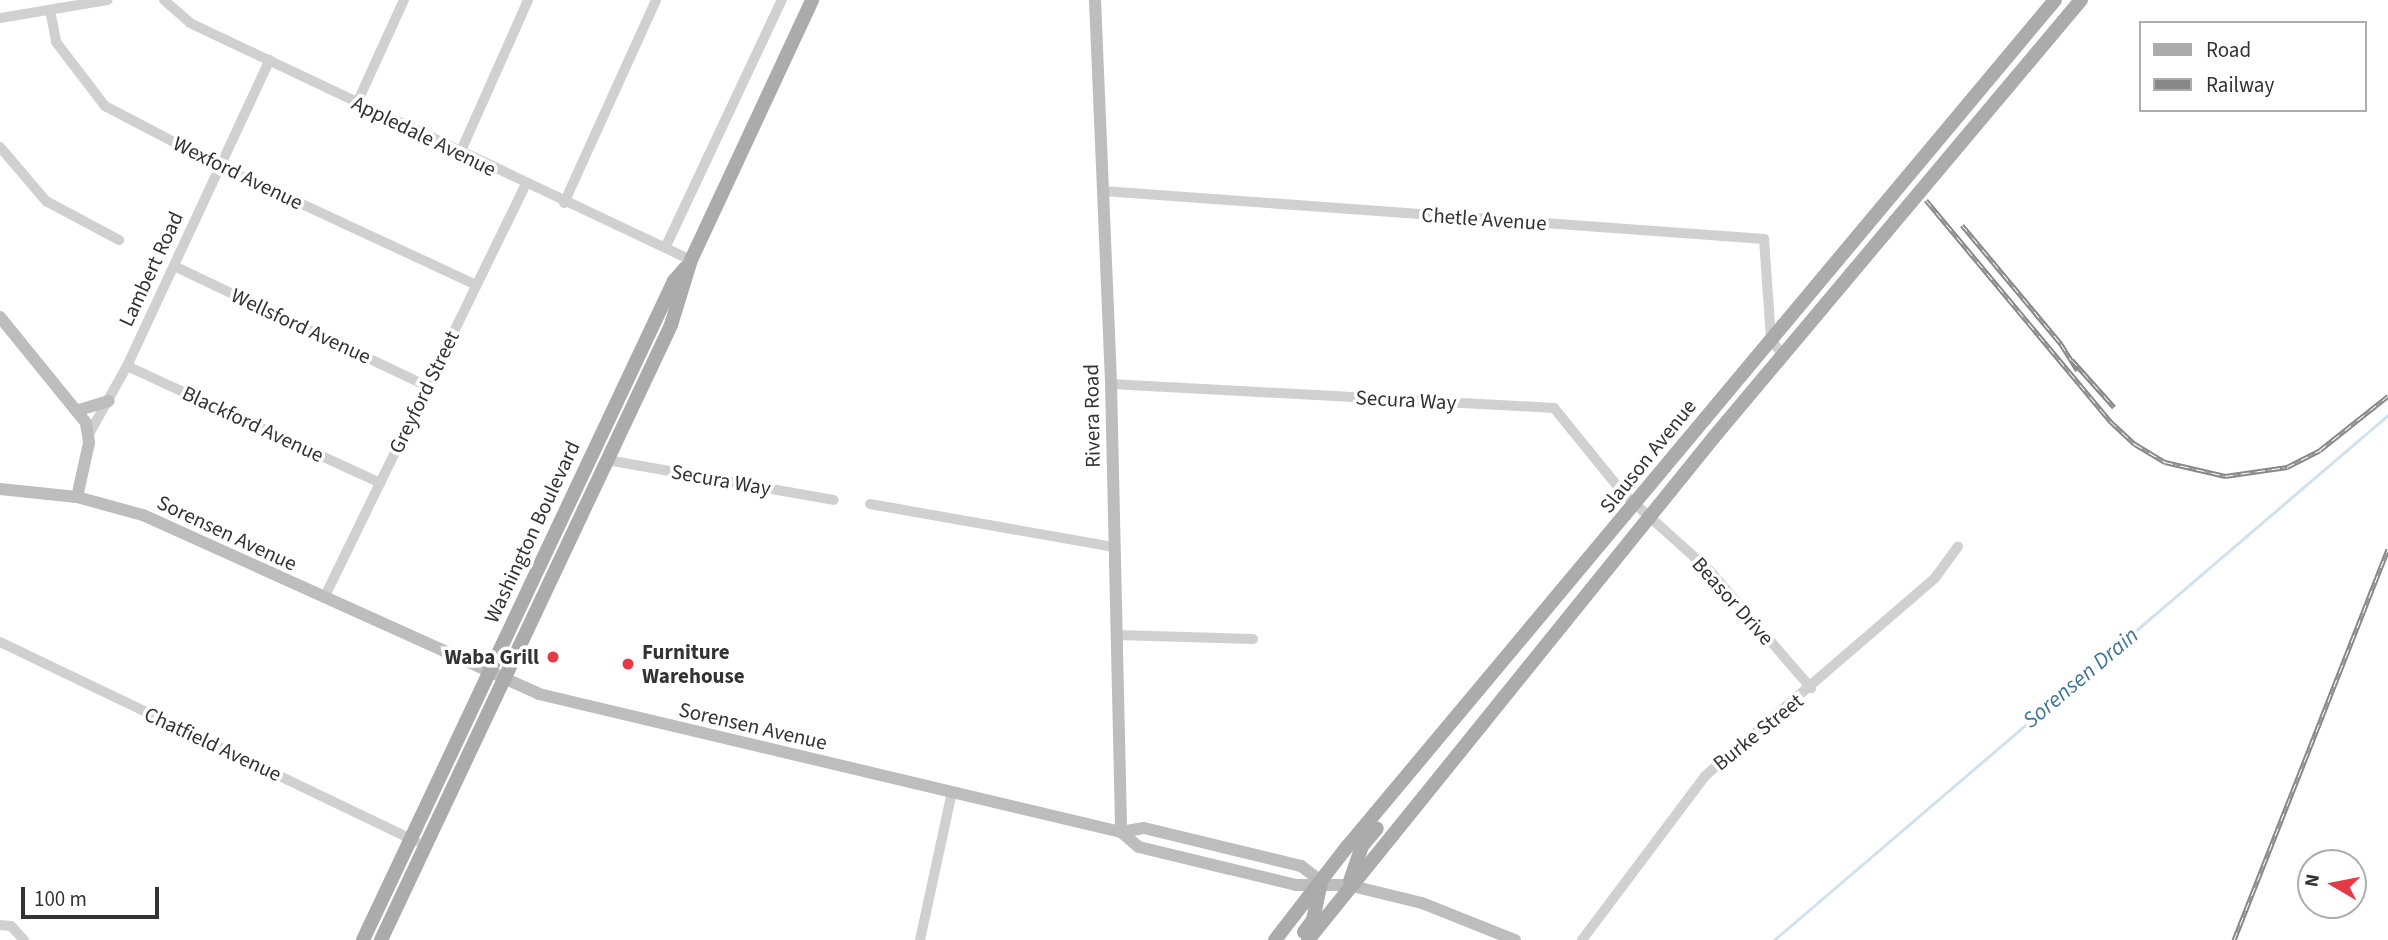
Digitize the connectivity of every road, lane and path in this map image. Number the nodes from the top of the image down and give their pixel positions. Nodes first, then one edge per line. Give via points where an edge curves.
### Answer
1 (108, 0) edge
2 (164, 0) edge
3 (404, 0) edge
4 (528, 0) edge
5 (656, 0) edge
6 (782, 0) edge
7 (812, 0) edge
8 (1095, 0) edge
9 (2055, 0) edge
10 (2081, 0) edge
11 (50, 10) junction
12 (2043, 14) junction
13 (0, 18) edge
14 (2055, 29) junction
15 (270, 60) junction
16 (1986, 83) junction
17 (2001, 97) junction
18 (357, 103) junction
19 (0, 147) edge
20 (460, 153) junction
21 (220, 166) junction
22 (525, 185) junction
23 (1103, 191) junction
24 (564, 203) junction
25 (119, 240) dead end
26 (666, 246) junction
27 (691, 260) junction
28 (174, 266) junction
29 (476, 285) junction
30 (0, 317) edge
31 (1771, 340) junction
32 (1784, 356) junction
33 (127, 366) junction
34 (1111, 384) junction
35 (427, 386) junction
36 (109, 401) junction
37 (79, 410) junction
38 (89, 434) junction
39 (607, 460) junction
40 (380, 483) junction
41 (0, 489) edge
42 (78, 497) junction
43 (834, 500) dead end
44 (870, 503) dead end
45 (1635, 506) junction
46 (1650, 517) junction
47 (1114, 547) junction
48 (1958, 547) dead end
49 (324, 598) junction
50 (1117, 635) junction
51 (1253, 639) dead end
52 (0, 642) edge
53 (488, 674) junction
54 (503, 681) junction
55 (1811, 688) junction
56 (1398, 789) junction
57 (952, 792) junction
58 (1121, 832) junction
59 (411, 838) junction
60 (425, 845) junction
61 (1322, 882) junction
62 (1348, 885) junction
63 (0, 925) edge
64 (24, 940) edge
65 (363, 940) edge
66 (381, 940) edge
67 (920, 940) edge
68 (1275, 940) edge
69 (1298, 940) edge
70 (1308, 940) edge
71 (1515, 940) edge
72 (1581, 940) edge

1 - 11 street
2 - 15 street, Appledale Avenue via 190,23
3 - 18 street
4 - 20 street
5 - 24 street
6 - 26 street
7 - 27 main road, Washington Boulevard
8 - 23 street, Rivera Road
9 - 12 main road, Slauson Avenue
10 - 14 main road, Slauson Avenue
11 - 13 street
11 - 21 street, Wexford Avenue via 56,42 105,106
12 - 14 main road
12 - 16 main road, Slauson Avenue
14 - 17 main road, Slauson Avenue
15 - 18 street, Appledale Avenue
15 - 21 street, Lambert Road
16 - 17 main road
16 - 31 main road, Slauson Avenue
17 - 32 main road, Slauson Avenue
18 - 20 street, Appledale Avenue
19 - 25 street via 46,201
20 - 22 street, Appledale Avenue
21 - 28 street, Lambert Road
21 - 29 street, Wexford Avenue
22 - 24 street, Appledale Avenue
22 - 29 street, Greyford Street
23 - 31 street, Chetle Avenue via 1763,239
23 - 34 street, Rivera Road
24 - 26 street, Appledale Avenue
26 - 27 street, Appledale Avenue
27 - 39 main road, Washington Boulevard via 671,325
27 - 53 main road, Washington Boulevard via 674,281
28 - 33 street, Lambert Road
28 - 35 street, Wellsford Avenue
29 - 35 street, Greyford Street
30 - 37 street
31 - 32 street
31 - 45 main road, Slauson Avenue
32 - 46 main road, Slauson Avenue
33 - 36 street, Lambert Road
33 - 40 street, Blackford Avenue
34 - 45 street, Secura Way via 1555,408
34 - 47 street, Rivera Road
35 - 40 street, Greyford Street
36 - 37 street
36 - 38 street, Lambert Road
37 - 38 street
38 - 42 street, Lambert Road
39 - 43 street, Secura Way
39 - 54 main road, Washington Boulevard
40 - 49 street, Greyford Street
41 - 42 street, Sorensen Avenue
42 - 49 street, Sorensen Avenue via 143,515
44 - 47 street
45 - 46 street, Secura Way
45 - 56 main road, Slauson Avenue
46 - 55 street, Beasor Drive via 1710,571
46 - 62 main road, Slauson Avenue via 1460,756
47 - 50 street, Rivera Road
48 - 55 street, Burke Street via 1936,578
49 - 53 street, Sorensen Avenue
50 - 51 street
50 - 58 street, Rivera Road
52 - 59 street, Chatfield Avenue
53 - 54 street, Sorensen Avenue
53 - 59 main road, Washington Boulevard
54 - 57 street, Sorensen Avenue via 564,701
54 - 60 main road, Washington Boulevard
55 - 72 street, Burke Street via 1705,776
56 - 61 main road, Slauson Avenue
56 - 62 main road via 1399,797 1362,846
57 - 58 street, Sorensen Avenue
57 - 67 street
58 - 61 street, Sorensen Avenue via 1139,847 1296,885
58 - 61 street, Sorensen Avenue via 1144,828 1301,866
59 - 60 street, Chatfield Avenue
59 - 65 main road, Washington Boulevard
60 - 66 main road, Washington Boulevard
61 - 62 street, Sorensen Avenue
61 - 68 main road, Slauson Avenue
61 - 69 main road via 1313,920
62 - 70 main road, Slauson Avenue
62 - 71 street, Sorensen Avenue via 1422,903
63 - 64 street via 11,926

